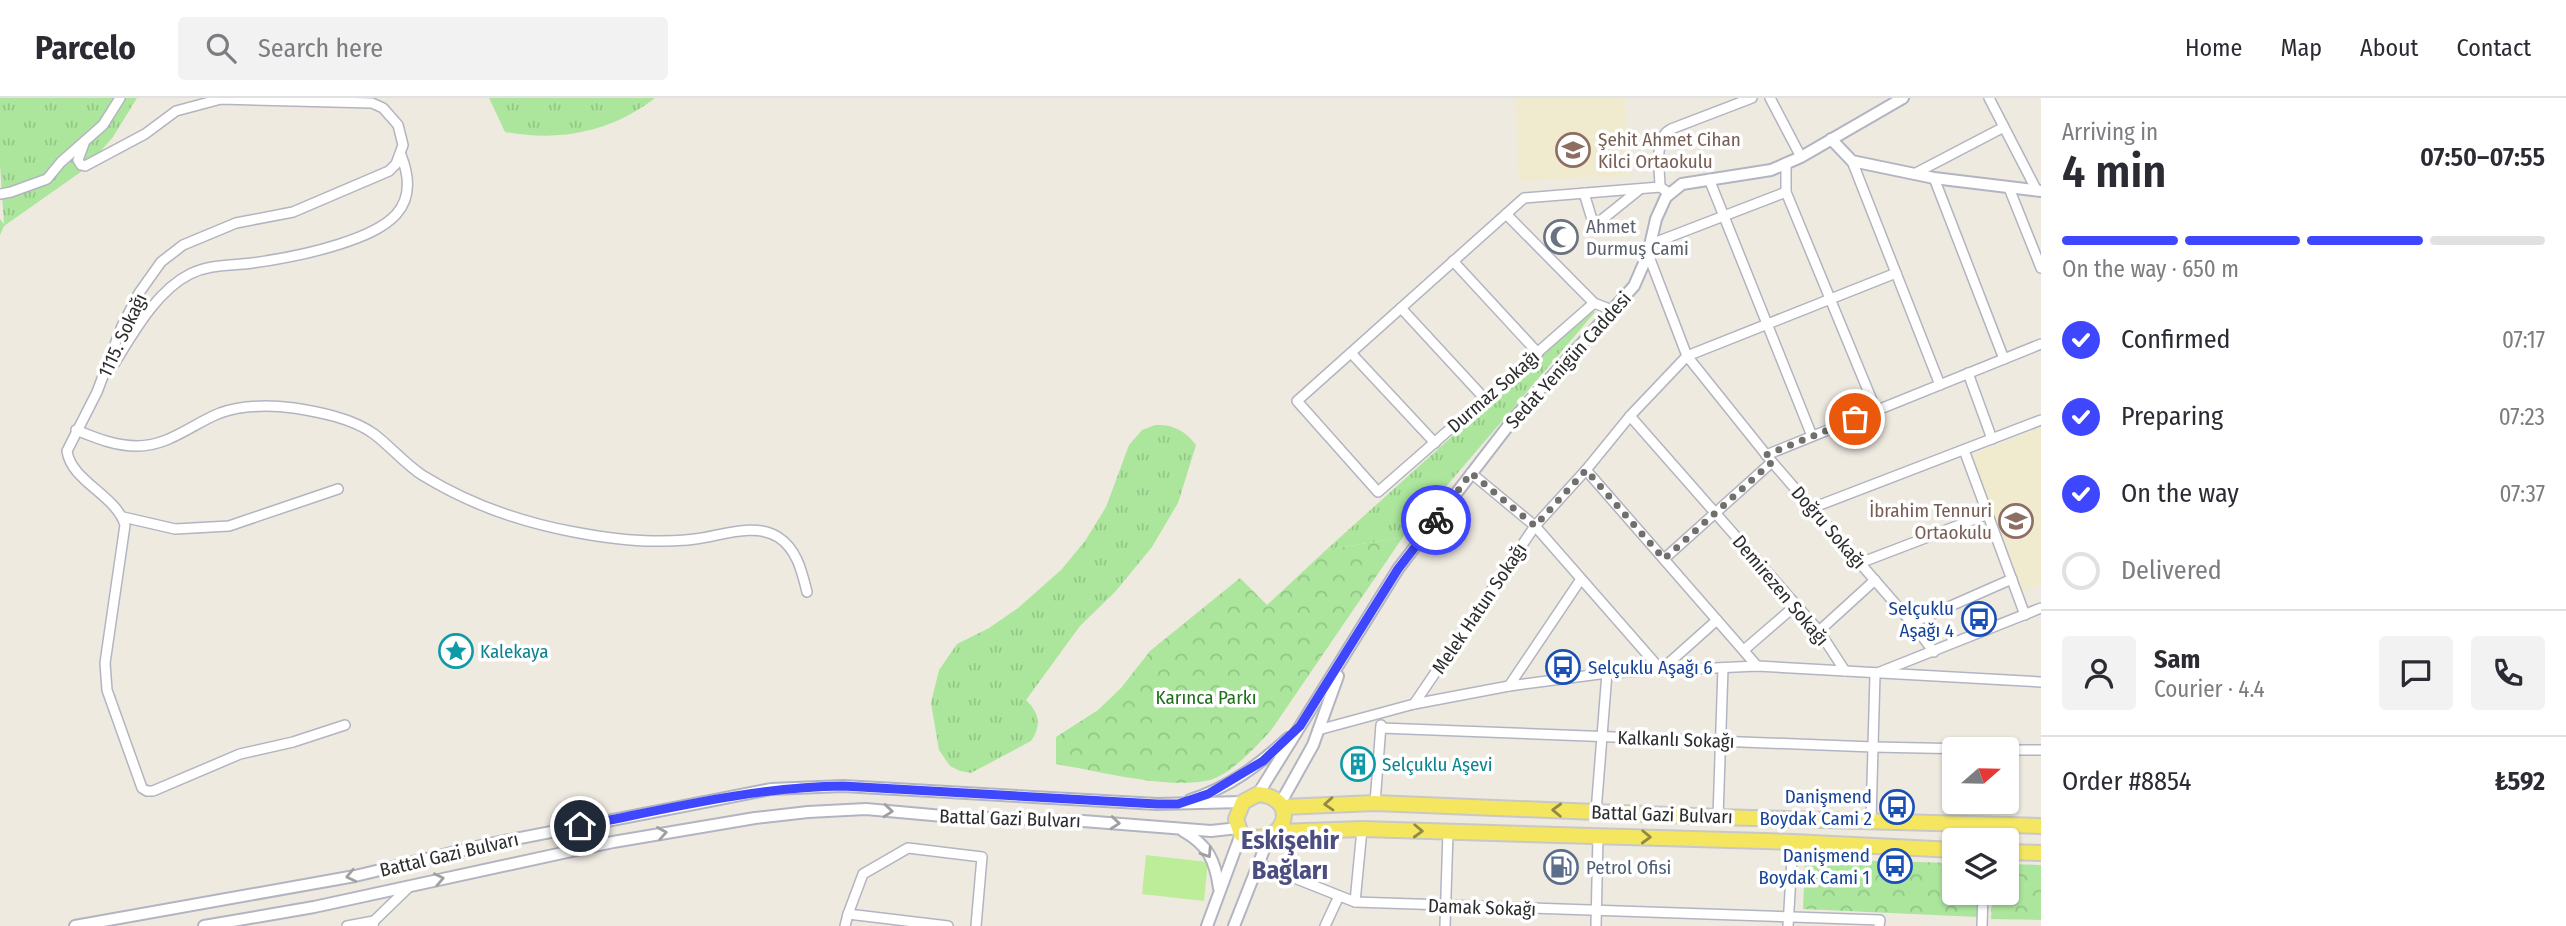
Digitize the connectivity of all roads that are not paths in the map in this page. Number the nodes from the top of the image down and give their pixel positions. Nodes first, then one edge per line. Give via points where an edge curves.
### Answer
1 (120, 98) edge
2 (1752, 98) edge
3 (1770, 98) edge
4 (1903, 98) edge
5 (1989, 98) edge
6 (2004, 127) junction
7 (1831, 139) junction
8 (85, 141) junction
9 (401, 155) junction
10 (1801, 157) junction
11 (1852, 161) junction
12 (1786, 163) junction
13 (1914, 174) junction
14 (1934, 178) junction
15 (1709, 179) junction
16 (2009, 187) junction
17 (1641, 188) junction
18 (1665, 190) junction
19 (2039, 191) edge
20 (1786, 192) junction
21 (1584, 193) junction
22 (0, 194) edge
23 (1506, 214) junction
24 (1724, 217) junction
25 (1649, 249) junction
26 (1453, 261) junction
27 (2041, 268) edge
28 (1896, 273) junction
29 (1830, 299) junction
30 (1594, 303) junction
31 (1401, 308) junction
32 (1612, 310) junction
33 (1767, 324) junction
34 (2041, 344) edge
35 (1351, 353) junction
36 (1538, 353) junction
37 (1687, 356) junction
38 (2004, 359) junction
39 (1968, 373) junction
40 (1940, 385) junction
41 (97, 392) junction
42 (1485, 399) junction
43 (1876, 410) junction
44 (1630, 415) junction
45 (2041, 420) edge
46 (76, 430) junction
47 (1812, 436) junction
48 (1992, 439) junction
49 (1435, 443) junction
50 (1964, 450) junction
51 (1769, 459) junction
52 (1586, 470) junction
53 (1471, 473) junction
54 (338, 489) dead end
55 (1812, 508) junction
56 (1715, 512) junction
57 (1988, 514) junction
58 (123, 517) junction
59 (1535, 526) junction
60 (1664, 559) junction
61 (1860, 563) junction
62 (1581, 579) junction
63 (2012, 579) junction
64 (1875, 580) junction
65 (807, 592) dead end
66 (1796, 605) junction
67 (2041, 608) edge
68 (2025, 615) junction
69 (1717, 620) junction
70 (1912, 623) junction
71 (1819, 631) junction
72 (1744, 650) junction
73 (1934, 652) junction
74 (1345, 656) junction
75 (1757, 666) junction
76 (1723, 668) junction
77 (1661, 670) junction
78 (1846, 671) junction
79 (1607, 673) junction
80 (1875, 674) junction
81 (2041, 682) edge
82 (1510, 686) junction
83 (1414, 704) junction
84 (1383, 713) junction
85 (345, 725) dead end
86 (1300, 726) junction
87 (1381, 728) junction
88 (1318, 730) junction
89 (1602, 737) junction
90 (1721, 741) junction
91 (1873, 747) junction
92 (1942, 748) edge
93 (2020, 750) edge
94 (2041, 750) edge
95 (1258, 794) junction
96 (1243, 802) junction
97 (1375, 803) junction
98 (1178, 804) junction
99 (1282, 806) junction
100 (1596, 812) junction
101 (1718, 817) junction
102 (1871, 820) junction
103 (2041, 825) edge
104 (1177, 828) junction
105 (1362, 829) junction
106 (1239, 831) junction
107 (1448, 832) junction
108 (1273, 834) junction
109 (1598, 836) junction
110 (1793, 842) junction
111 (1942, 849) edge
112 (2019, 852) edge
113 (2041, 853) edge
114 (1259, 864) junction
115 (410, 886) junction
116 (1220, 891) junction
117 (1339, 896) junction
118 (1355, 902) junction
119 (1983, 905) edge
120 (1446, 907) junction
121 (1597, 910) junction
122 (848, 914) junction
123 (1788, 922) edge
124 (374, 923) edge
125 (1880, 923) edge
126 (75, 926) edge
127 (204, 926) edge
128 (347, 926) edge
129 (845, 926) edge
130 (948, 926) edge
131 (976, 926) edge
132 (1207, 926) edge
133 (1234, 926) edge
134 (1325, 926) edge
135 (1445, 926) edge
136 (1596, 926) edge
137 (1982, 926) edge

1 - 8 street via 103,125
2 - 18 street via 1663,134
3 - 10 street
4 - 7 street
5 - 6 street
6 - 13 street
6 - 19 street
7 - 10 street
7 - 11 street
8 - 9 street via 78,160 85,166 145,134 176,111 221,99 297,99 372,103 383,108 398,125
8 - 22 street via 47,179
9 - 41 street, 1115. Sokağı via 389,171 293,212 236,223 183,245 161,262 122,326
9 - 41 street via 408,188 400,211 388,224 312,253 249,264 218,264 188,275 153,304
10 - 12 street
11 - 13 street
11 - 28 street
12 - 15 street via 1772,170
12 - 20 street
13 - 14 street
14 - 16 street
14 - 38 street
15 - 18 street
15 - 24 street
16 - 19 street
16 - 27 street
17 - 18 street
17 - 21 street
17 - 21 street via 1594,226
18 - 25 street, Sedat Yenigün Caddesi
20 - 24 street
20 - 29 street
21 - 23 street via 1524,198
23 - 26 street
23 - 30 street
24 - 25 street
24 - 33 street
25 - 32 street, Sedat Yenigün Caddesi via 1634,286
25 - 37 street, Doğru Sokağı
26 - 31 street
26 - 36 street
28 - 29 street
28 - 40 street
29 - 33 street
29 - 43 street
30 - 32 street
30 - 36 street, Durmaz Sokağı
31 - 35 street
31 - 42 street
32 - 53 street, Sedat Yenigün Caddesi
33 - 37 street
33 - 47 street
34 - 38 street
35 - 49 street
35 - 49 street, Durmaz Sokağı via 1297,401 1378,492
36 - 42 street, Durmaz Sokağı
37 - 44 street, Melek Hatun Sokağı
37 - 51 street, Doğru Sokağı
38 - 39 street
39 - 40 street
39 - 48 street
40 - 43 street
41 - 46 street, 1115. Sokağı
42 - 49 street, Durmaz Sokağı
43 - 47 street
44 - 52 street, Melek Hatun Sokağı
44 - 56 street, Demirezen Sokağı
45 - 48 street
46 - 58 street, 1115. Sokağı via 67,451 70,463
46 - 65 street via 107,442 139,446 165,440 220,413 259,406 294,408 358,425 421,474 498,513 532,524 642,541 766,532 789,547 800,564
47 - 51 street
48 - 50 street
50 - 55 street
50 - 57 street
51 - 55 street, Doğru Sokağı
51 - 56 street
52 - 59 street, Melek Hatun Sokağı
52 - 60 street
53 - 59 street
53 - 74 street, Sedat Yenigün Caddesi via 1398,569
54 - 58 street via 229,526 175,529
55 - 61 street, Doğru Sokağı
56 - 60 street
56 - 66 street, Demirezen Sokağı
57 - 61 street
57 - 63 street
58 - 85 street via 125,532 105,663 107,690 142,788 153,791 240,754
59 - 62 street
59 - 83 street, Melek Hatun Sokağı
60 - 69 street
61 - 64 street, Doğru Sokağı
62 - 77 street
62 - 82 street
63 - 68 street
63 - 70 street
64 - 70 street, Doğru Sokağı
64 - 71 street
66 - 71 street, Demirezen Sokağı
66 - 72 street
67 - 68 street
68 - 73 street
69 - 72 street
69 - 77 street
70 - 73 street, Doğru Sokağı
71 - 78 street, Demirezen Sokağı
72 - 75 street
73 - 80 street
74 - 86 street
74 - 88 street
75 - 76 street
75 - 78 street
76 - 77 street
76 - 90 street
77 - 79 street
78 - 80 street
79 - 82 street
79 - 89 street
80 - 81 street
80 - 91 street
82 - 83 street
83 - 84 street
84 - 87 street
84 - 88 street
86 - 95 street
86 - 98 street via 1236,779
87 - 89 street, Kalkanlı Sokağı
87 - 97 street
88 - 99 street
89 - 90 street, Kalkanlı Sokağı
89 - 100 street
90 - 91 street, Kalkanlı Sokağı
90 - 101 street
91 - 92 street, Kalkanlı Sokağı
91 - 102 street
93 - 94 street
95 - 96 main road
95 - 99 main road via 1270,796
96 - 98 street, Battal Gazi Bulvarı
96 - 106 main road via 1236,819
97 -> 99 main road, Battal Gazi Bulvarı
100 -> 97 main road, Battal Gazi Bulvarı
98 -> 126 street, Battal Gazi Bulvarı via 843,786 771,789 355,876
99 - 108 main road via 1283,824
100 - 101 main road, Battal Gazi Bulvarı
101 - 102 main road, Battal Gazi Bulvarı
102 - 103 main road, Battal Gazi Bulvarı
104 - 106 street, Battal Gazi Bulvarı
115 -> 104 street, Battal Gazi Bulvarı via 613,842 808,812 866,809
104 -> 116 street via 1198,839 1210,855
105 -> 107 main road, Battal Gazi Bulvarı
105 - 108 main road, Battal Gazi Bulvarı
105 - 118 street
106 - 108 main road via 1254,839
106 - 116 street
107 - 109 main road, Battal Gazi Bulvarı
107 - 120 street
108 - 114 street
109 -> 110 main road, Battal Gazi Bulvarı
109 - 121 street
110 - 111 main road, Battal Gazi Bulvarı
110 - 123 street
112 - 113 main road
114 - 117 street, Damak Sokağı
114 - 133 street
115 - 124 street
115 - 127 street, Battal Gazi Bulvarı
116 - 132 street
117 - 118 street, Damak Sokağı
117 - 134 street
118 - 120 street, Damak Sokağı
119 - 137 street
120 - 121 street, Damak Sokağı
120 - 135 street
121 - 123 street, Damak Sokağı
121 - 136 street
122 - 129 street
122 - 130 street
122 - 131 street via 863,874 908,848 982,857
123 - 125 street, Damak Sokağı
124 - 128 street

